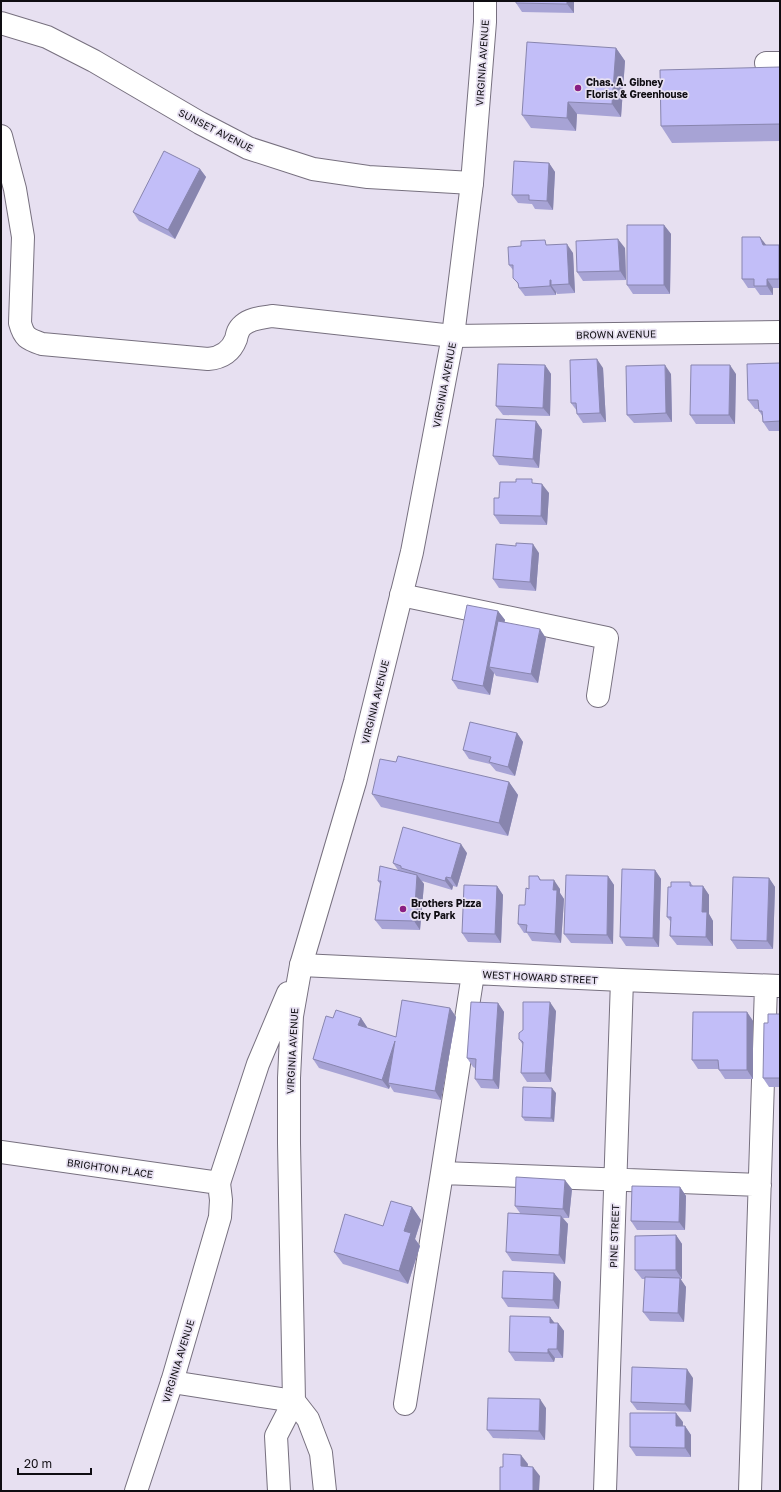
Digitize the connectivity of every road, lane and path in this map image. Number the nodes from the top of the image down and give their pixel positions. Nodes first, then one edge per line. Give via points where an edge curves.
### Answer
1 (485, 1) edge
2 (1, 23) edge
3 (1, 136) edge
4 (472, 183) junction
5 (780, 332) edge
6 (453, 336) junction
7 (401, 596) junction
8 (598, 696) dead end
9 (301, 965) junction
10 (473, 974) junction
11 (622, 980) junction
12 (773, 986) edge
13 (1, 1152) edge
14 (442, 1173) junction
15 (616, 1179) junction
16 (219, 1183) junction
17 (760, 1185) junction
18 (172, 1382) junction
19 (294, 1401) junction
20 (405, 1404) dead end
21 (136, 1491) edge
22 (279, 1491) edge
23 (325, 1491) edge
24 (605, 1491) edge
25 (750, 1491) edge

1 - 4 street, VIRGINIA AVENUE
2 - 4 street, SUNSET AVENUE via 47,37 248,148 313,169 368,177
3 - 6 street, BROWN AVENUE via 15,188 23,237 20,323 28,339 42,344 208,359 227,353 244,324 254,319 272,316
4 - 6 street, VIRGINIA AVENUE
5 - 6 street, BROWN AVENUE
6 - 7 street, VIRGINIA AVENUE via 412,552
7 - 8 street via 607,638
7 - 9 street, VIRGINIA AVENUE via 355,782
9 - 10 street, WEST HOWARD STREET
9 - 16 street via 258,1064
9 - 19 street, VIRGINIA AVENUE via 292,1016 289,1078
10 - 11 street, WEST HOWARD STREET
10 - 14 street
11 - 12 street, WEST HOWARD STREET
11 - 15 street, PINE STREET
12 - 17 street
13 - 16 street, BRIGHTON PLACE
14 - 15 street
14 - 20 street
15 - 17 street
15 - 24 street, PINE STREET
16 - 18 street, VIRGINIA AVENUE via 220,1217
17 - 25 street
18 - 19 street
18 - 21 street, VIRGINIA AVENUE
19 - 22 street, VIRGINIA AVENUE via 276,1436
19 - 23 street via 308,1419 321,1453

